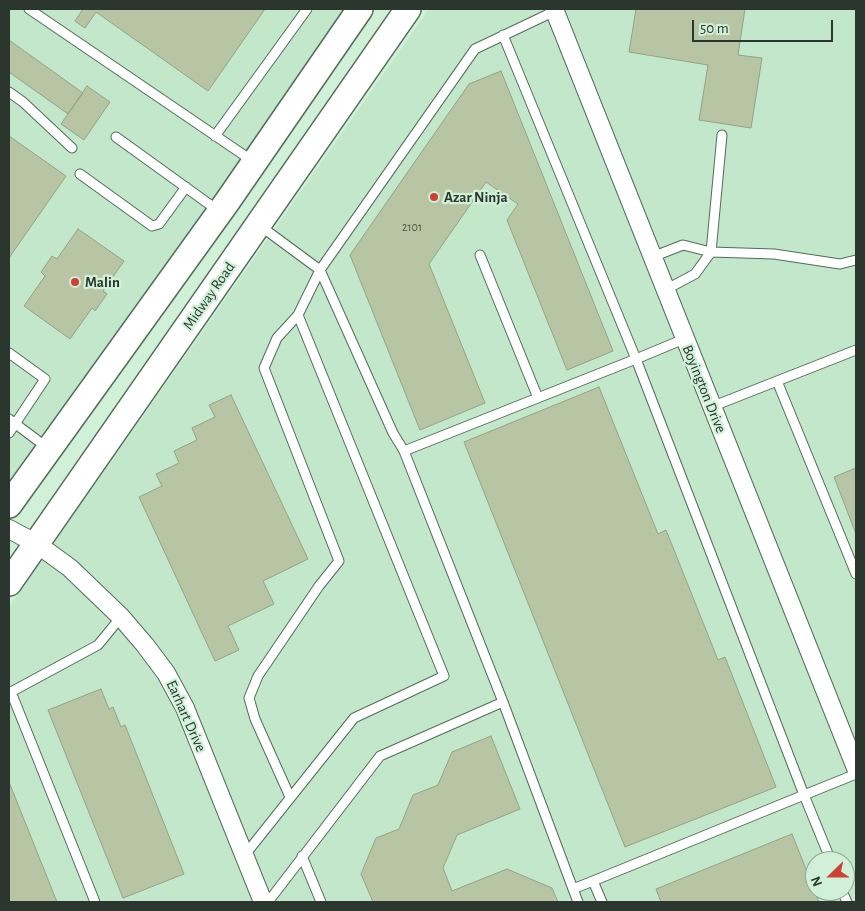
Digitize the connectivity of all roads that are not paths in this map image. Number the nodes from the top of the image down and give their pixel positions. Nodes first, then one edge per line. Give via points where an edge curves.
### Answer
1 (29, 9) edge
2 (307, 9) edge
3 (360, 9) edge
4 (408, 9) edge
5 (555, 10) edge
6 (503, 36) junction
7 (9, 92) edge
8 (722, 135) dead end
9 (215, 136) junction
10 (116, 137) dead end
11 (72, 148) dead end
12 (254, 163) junction
13 (80, 174) dead end
14 (186, 188) junction
15 (224, 207) junction
16 (259, 225) junction
17 (711, 252) junction
18 (480, 255) dead end
19 (652, 257) junction
20 (856, 260) edge
21 (320, 270) junction
22 (665, 290) junction
23 (298, 314) junction
24 (684, 339) junction
25 (856, 350) edge
26 (9, 353) edge
27 (636, 359) junction
28 (777, 381) junction
29 (538, 398) junction
30 (711, 407) junction
31 (12, 421) edge
32 (9, 433) edge
33 (49, 449) junction
34 (404, 451) junction
35 (9, 505) edge
36 (9, 529) edge
37 (36, 544) junction
38 (856, 574) edge
39 (9, 583) edge
40 (121, 617) junction
41 (503, 702) junction
42 (856, 766) edge
43 (804, 795) junction
44 (290, 797) junction
45 (826, 851) edge
46 (244, 856) junction
47 (302, 856) junction
48 (593, 881) junction
49 (573, 889) junction
50 (95, 902) edge
51 (263, 902) edge
52 (268, 902) edge
53 (321, 902) edge
54 (578, 902) edge
55 (602, 902) edge

1 - 9 lane
2 - 9 lane
3 - 12 main road
4 - 16 main road, Midway Road
5 - 6 lane
5 - 19 street, Boyington Drive
6 - 21 lane via 475,49
6 - 27 lane
7 - 11 lane
8 - 17 lane
9 - 12 lane
10 - 14 lane
12 - 15 main road
13 - 14 lane via 152,226 159,224
14 - 15 lane
15 - 16 main road
15 - 33 main road
16 - 21 lane
16 - 37 main road, Midway Road
17 - 19 lane via 683,245
17 - 20 lane via 774,254 840,264
17 - 22 lane via 695,274
18 - 29 lane
19 - 22 street, Boyington Drive
21 - 23 lane
21 - 34 lane
22 - 24 street, Boyington Drive
23 - 44 lane via 277,338 264,368 339,561 258,676 249,698
23 - 44 lane via 444,676 354,718
24 - 27 lane
24 - 30 street, Boyington Drive
25 - 28 lane
26 - 31 lane via 44,379
27 - 29 lane
27 - 43 lane
28 - 30 lane
28 - 38 lane
29 - 34 lane
30 - 42 street, Boyington Drive
31 - 32 lane
31 - 33 lane
33 - 35 main road
34 - 41 lane
36 - 37 street, Earhart Drive
37 - 39 main road, Midway Road
37 - 40 street, Earhart Drive via 70,568
40 - 46 street, Earhart Drive via 166,673 185,708
40 - 50 lane via 98,645 11,692
41 - 47 lane via 380,756
41 - 49 lane
42 - 43 lane
43 - 45 lane
43 - 48 lane
44 - 46 lane
46 - 51 street, Earhart Drive
47 - 52 lane
47 - 53 lane
48 - 49 lane
48 - 55 lane
49 - 54 lane

